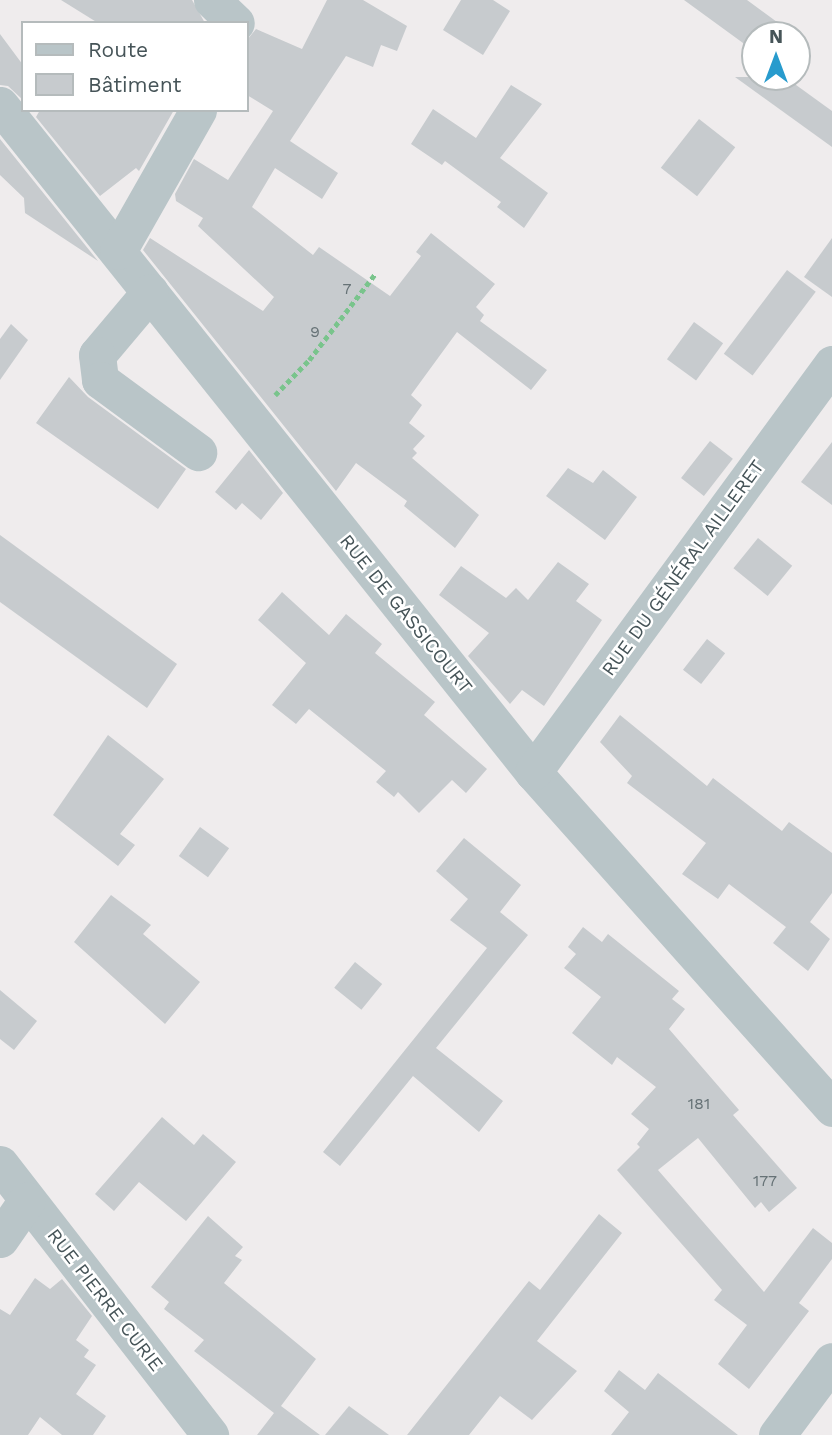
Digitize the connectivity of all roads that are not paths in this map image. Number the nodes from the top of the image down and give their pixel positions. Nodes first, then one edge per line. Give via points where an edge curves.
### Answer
1 (0, 105) edge
2 (197, 112) edge
3 (118, 251) junction
4 (150, 292) junction
5 (832, 364) edge
6 (198, 452) dead end
7 (533, 772) junction
8 (832, 1108) edge
9 (0, 1164) edge
10 (27, 1200) junction
11 (0, 1239) edge
12 (832, 1361) edge
13 (210, 1435) edge
14 (777, 1435) edge

1 - 3 street, RUE DE GASSICOURT
2 - 3 street
3 - 4 street, RUE DE GASSICOURT
4 - 6 street via 97,355 100,380
4 - 7 street, RUE DE GASSICOURT
5 - 7 street, RUE DU GÉNÉRAL AILLERET
7 - 8 street, RUE DE GASSICOURT
9 - 10 street, RUE PIERRE CURIE
10 - 11 street
10 - 13 street, RUE PIERRE CURIE
12 - 14 street

